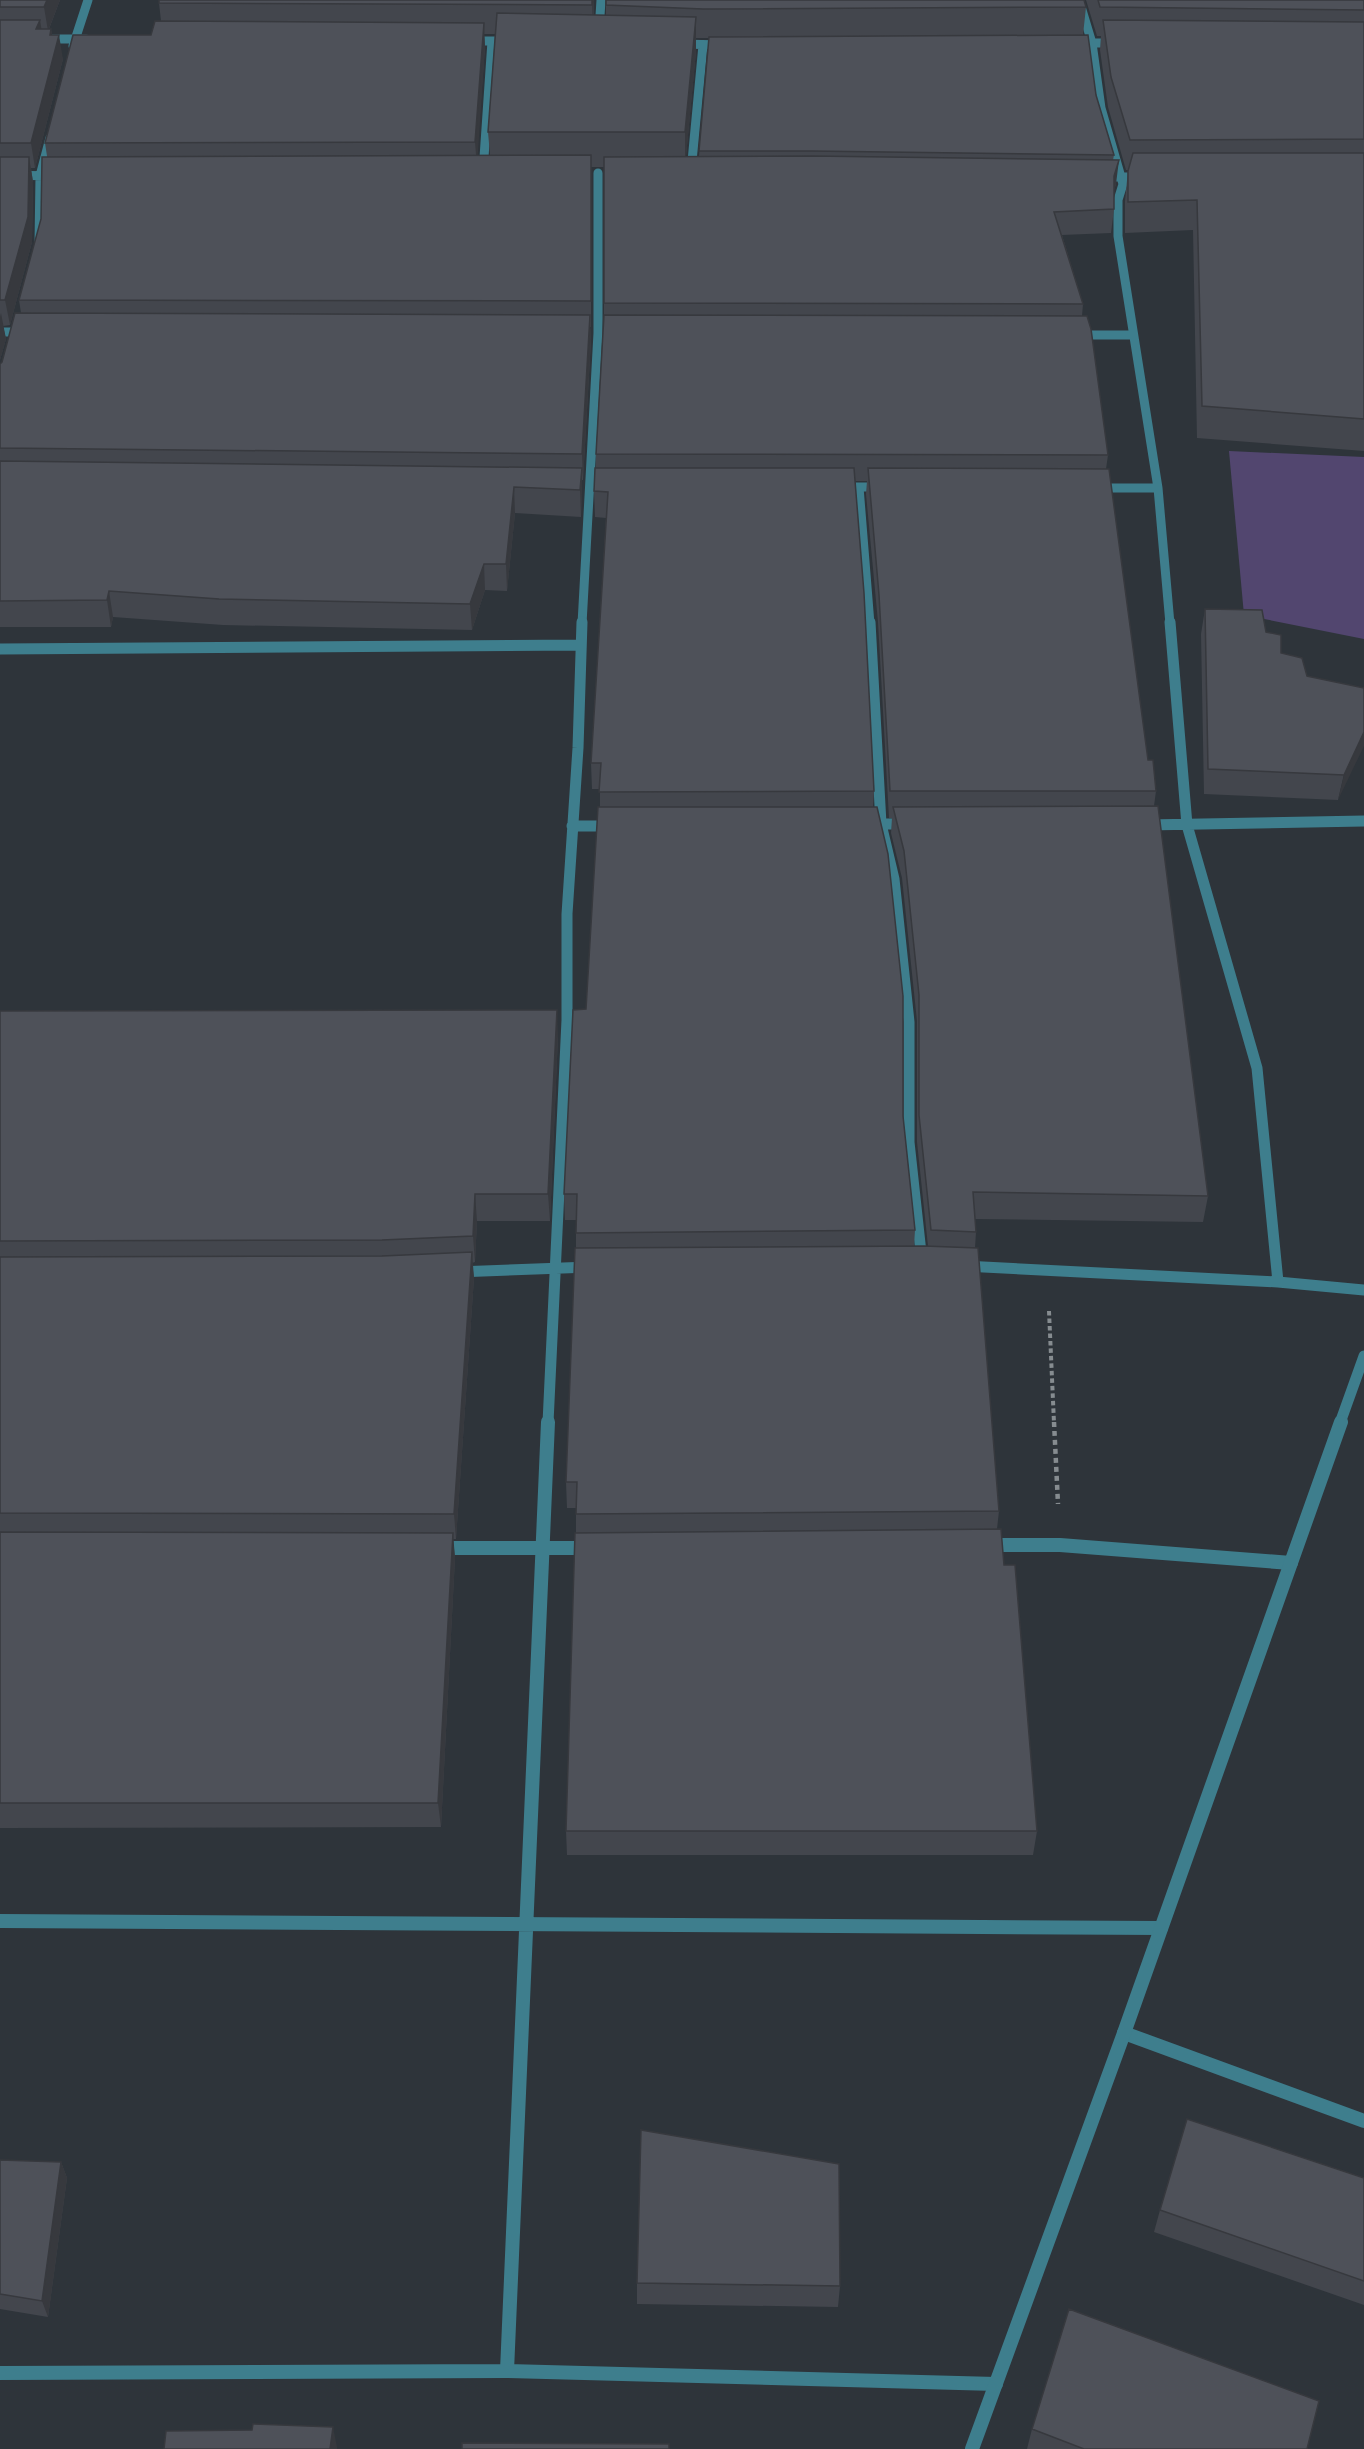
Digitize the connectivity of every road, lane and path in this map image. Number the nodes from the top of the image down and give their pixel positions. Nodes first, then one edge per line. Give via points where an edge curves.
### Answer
1 (88, 0) edge
2 (601, 0) edge
3 (1079, 0) edge
4 (32, 39) edge
5 (75, 39) junction
6 (99, 39) edge
7 (456, 41) edge
8 (492, 41) junction
9 (515, 41) edge
10 (598, 41) edge
11 (1057, 43) edge
12 (1092, 43) junction
13 (1128, 43) edge
14 (668, 44) edge
15 (703, 45) junction
16 (738, 45) edge
17 (72, 50) edge
18 (52, 130) edge
19 (598, 173) edge
20 (702, 173) edge
21 (472, 174) edge
22 (483, 174) junction
23 (495, 174) edge
24 (679, 174) edge
25 (691, 174) junction
26 (0, 175) edge
27 (40, 176) junction
28 (64, 176) edge
29 (1096, 177) edge
30 (1120, 177) junction
31 (1155, 177) edge
32 (35, 254) edge
33 (17, 321) edge
34 (0, 332) edge
35 (14, 332) junction
36 (38, 332) edge
37 (1062, 335) edge
38 (1132, 335) junction
39 (11, 343) edge
40 (836, 487) edge
41 (859, 487) junction
42 (895, 487) edge
43 (1086, 488) edge
44 (1158, 488) junction
45 (581, 645) junction
46 (0, 649) edge
47 (1364, 821) edge
48 (849, 824) edge
49 (881, 824) junction
50 (915, 824) edge
51 (1130, 825) edge
52 (1187, 825) junction
53 (572, 826) junction
54 (619, 826) edge
55 (922, 1264) edge
56 (603, 1266) edge
57 (956, 1266) edge
58 (556, 1267) junction
59 (1047, 1271) junction
60 (444, 1272) edge
61 (1278, 1282) junction
62 (1364, 1290) edge
63 (1364, 1356) edge
64 (978, 1545) edge
65 (1060, 1545) junction
66 (423, 1548) edge
67 (601, 1548) edge
68 (542, 1549) junction
69 (1291, 1563) junction
70 (0, 1922) edge
71 (526, 1925) junction
72 (1161, 1928) junction
73 (1124, 2033) junction
74 (1364, 2121) edge
75 (507, 2371) junction
76 (0, 2373) edge
77 (996, 2384) junction
78 (972, 2449) edge

1 - 5 street
2 - 10 street
3 - 12 street
4 - 5 street
5 - 6 street
5 - 17 street
7 - 8 street
8 - 9 street
8 - 22 street
11 - 12 street
12 - 13 street
12 - 30 street via 1101,108
14 - 15 street
15 - 16 street
15 - 25 street
18 - 27 street
19 - 45 street via 598,333
20 - 25 street
21 - 22 street
22 - 23 street
24 - 25 street
26 - 27 street
27 - 28 street
27 - 32 street via 39,243
29 - 30 street
30 - 31 street
30 - 38 street via 1124,184 1118,200 1118,236
33 - 35 street
34 - 35 street
35 - 36 street
35 - 39 street
37 - 38 street
38 - 44 street
40 - 41 street
41 - 42 street
41 - 49 street
43 - 44 street
44 - 52 street
45 - 46 street
45 - 53 street
47 - 52 street
48 - 49 street
49 - 50 street
49 - 55 street via 901,932 909,1022 909,1142
51 - 52 street
52 - 61 street via 1257,1068
53 - 54 street
53 - 58 street via 561,1020
56 - 58 street
57 - 59 street
58 - 60 street
58 - 68 street
59 - 61 street
59 - 65 path
61 - 62 street
63 - 69 street
64 - 65 street
65 - 69 street
66 - 68 street
67 - 68 street
68 - 71 street
69 - 72 street
70 - 71 street
71 - 72 street
71 - 75 street
72 - 73 street
73 - 74 street
73 - 77 street
75 - 76 street
75 - 77 street
77 - 78 street

